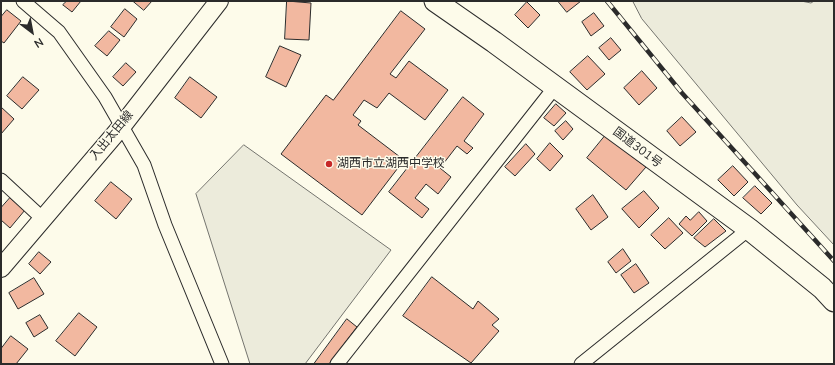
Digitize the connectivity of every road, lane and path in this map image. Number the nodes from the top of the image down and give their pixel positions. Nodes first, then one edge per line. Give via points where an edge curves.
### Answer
1 (23, 1) edge
2 (219, 1) edge
3 (435, 1) edge
4 (556, 86) junction
5 (122, 126) junction
6 (1, 180) edge
7 (42, 218) junction
8 (749, 229) junction
9 (1, 268) edge
10 (834, 301) edge
11 (222, 364) edge
12 (337, 364) edge
13 (581, 364) edge

1 - 5 street via 60,32
2 - 5 main road, 入出太田線
3 - 4 highway, 国道301号
4 - 8 highway, 国道301号
4 - 12 street
5 - 7 main road, 入出太田線
5 - 11 street via 144,165 165,225
6 - 7 street
7 - 9 main road, 入出太田線
8 - 10 highway, 国道301号 via 822,288
8 - 13 street

